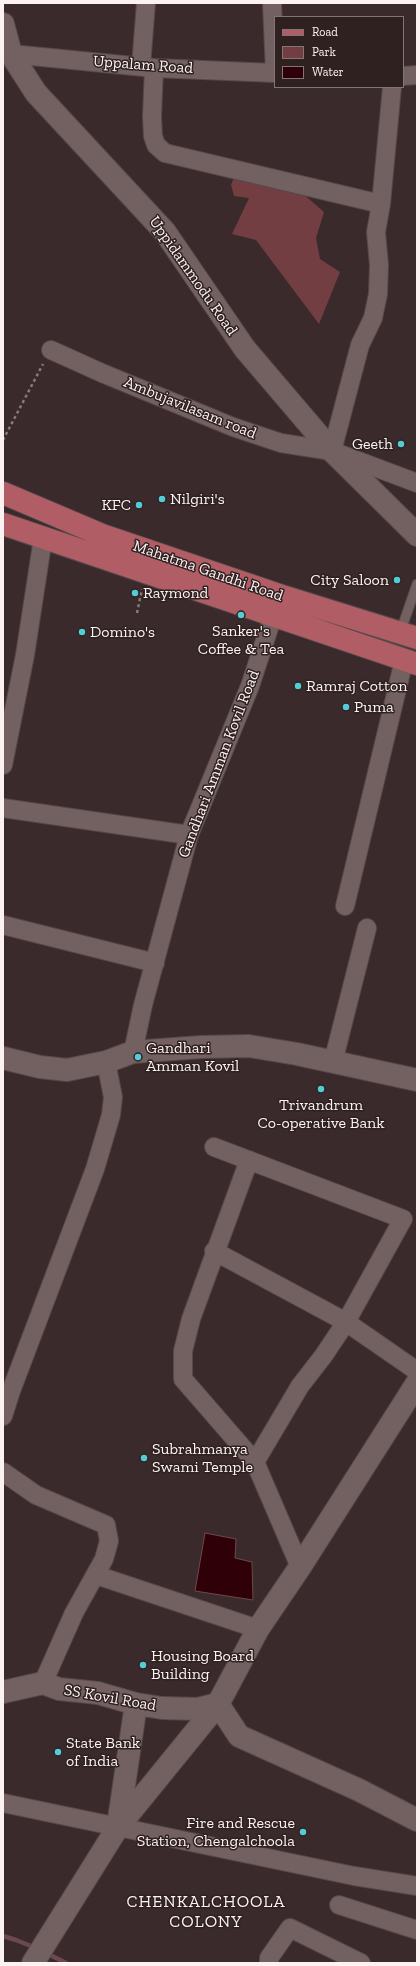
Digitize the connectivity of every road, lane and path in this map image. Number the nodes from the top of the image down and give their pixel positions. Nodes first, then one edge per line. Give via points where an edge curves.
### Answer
1 (146, 3) edge
2 (272, 3) edge
3 (3, 24) edge
4 (274, 50) edge
5 (11, 54) junction
6 (147, 67) junction
7 (274, 73) edge
8 (417, 75) edge
9 (404, 76) edge
10 (392, 88) edge
11 (381, 204) junction
12 (51, 350) joint
13 (3, 440) edge
14 (332, 451) junction
15 (417, 483) edge
16 (3, 493) edge
17 (3, 524) edge
18 (417, 535) edge
19 (42, 538) junction
20 (417, 584) edge
21 (142, 586) dead end
22 (137, 614) dead end
23 (273, 616) junction
24 (408, 636) edge
25 (411, 662) edge
26 (3, 765) edge
27 (3, 808) edge
28 (189, 835) junction
29 (345, 906) dead end
30 (3, 925) edge
31 (367, 928) dead end
32 (155, 963) junction
33 (133, 1052) junction
34 (3, 1058) edge
35 (106, 1062) junction
36 (333, 1062) junction
37 (417, 1080) edge
38 (214, 1146) dead end
39 (249, 1160) junction
40 (214, 1252) junction
41 (346, 1322) junction
42 (417, 1371) edge
43 (417, 1383) edge
44 (3, 1416) edge
45 (255, 1462) junction
46 (3, 1472) edge
47 (300, 1567) junction
48 (96, 1575) junction
49 (258, 1629) junction
50 (43, 1683) junction
51 (3, 1692) edge
52 (136, 1704) junction
53 (218, 1704) junction
54 (3, 1803) edge
55 (417, 1820) edge
56 (118, 1827) junction
57 (417, 1886) edge
58 (339, 1905) dead end
59 (417, 1930) edge
60 (34, 1961) edge
61 (269, 1963) edge
62 (361, 1963) edge

1 - 6 street
2 - 4 street
3 - 5 street, Uppidammodu Road
5 - 6 street, Uppalam Road
5 - 14 street, Uppidammodu Road via 36,93 165,232 245,349
6 - 7 street, Uppalam Road
6 - 11 street via 153,136 156,145 165,153
8 - 9 street
10 - 11 street
11 - 14 street via 376,232 378,294 373,318 360,345
12 - 13 path
12 - 14 street, Ambujavilasam road via 233,426 281,443
14 - 15 street, Ambujavilasam road
14 - 18 street, Uppidammodu Road
16 - 24 main road, Mahatma Gandhi Road via 102,535
17 - 19 main road, Mahatma Gandhi Road
19 - 23 main road, Mahatma Gandhi Road
19 - 26 street via 25,655
20 - 24 lane
21 - 22 path
23 - 25 main road, Mahatma Gandhi Road
23 - 28 street, Gandhari Amman Kovil Road via 250,686
25 - 29 street
27 - 28 street
28 - 32 street, Gandhari Amman Kovil Road
30 - 32 street
31 - 36 street
32 - 33 street, Gandhari Amman Kovil Road
33 - 35 street
33 - 36 street via 249,1046
34 - 35 street via 40,1067 67,1070
35 - 44 street via 112,1097 111,1114 95,1169
36 - 37 street
38 - 39 street
39 - 40 street
39 - 41 street via 403,1219
40 - 41 street
40 - 45 street via 183,1351 183,1379
41 - 42 street
41 - 45 street via 300,1386
43 - 47 street
45 - 47 street
46 - 48 street via 36,1494 106,1525 109,1541
47 - 49 street
48 - 49 street
48 - 50 street via 74,1613
49 - 53 street
50 - 51 street, SS Kovil Road
50 - 52 street, SS Kovil Road via 59,1689 98,1693
52 - 53 street, SS Kovil Road via 198,1709
52 - 56 street
53 - 55 street via 239,1736 359,1790
53 - 56 street
54 - 56 street
56 - 57 street via 354,1876
56 - 60 street
58 - 59 street
61 - 62 street via 290,1928

